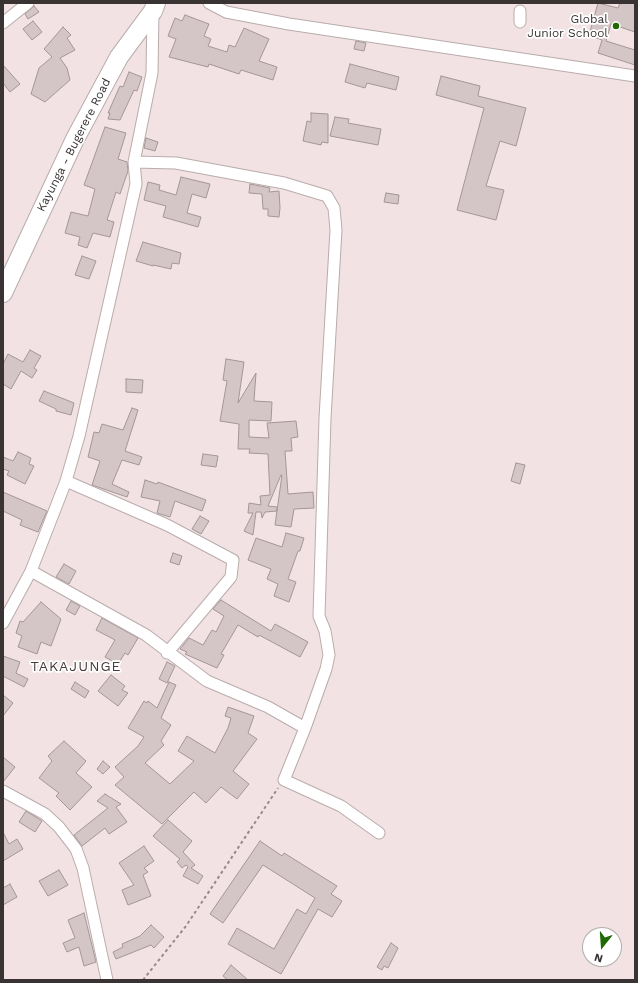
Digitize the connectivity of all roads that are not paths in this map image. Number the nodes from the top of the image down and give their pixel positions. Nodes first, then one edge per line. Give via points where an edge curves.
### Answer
1 (28, 3) edge
2 (209, 3) edge
3 (153, 6) edge
4 (3, 23) edge
5 (635, 76) edge
6 (134, 162) junction
7 (3, 293) edge
8 (66, 481) junction
9 (31, 571) junction
10 (3, 623) edge
11 (167, 653) junction
12 (305, 728) junction
13 (3, 791) edge
14 (379, 833) dead end
15 (107, 980) edge

1 - 4 street
2 - 5 street via 226,12 289,24
3 - 6 street via 152,73
3 - 7 main road, Kayunga - Bugerere Road via 120,56 75,139
6 - 8 street via 136,184 79,436
6 - 12 street via 176,163 284,183 326,196 334,208 336,230 319,616 325,631 329,655
8 - 9 street
8 - 11 street via 167,525 233,560 231,576
9 - 10 street
9 - 11 street via 140,631
11 - 12 street via 207,681 268,707
12 - 14 street via 284,780 341,806
13 - 15 street via 45,814 76,849 83,868

